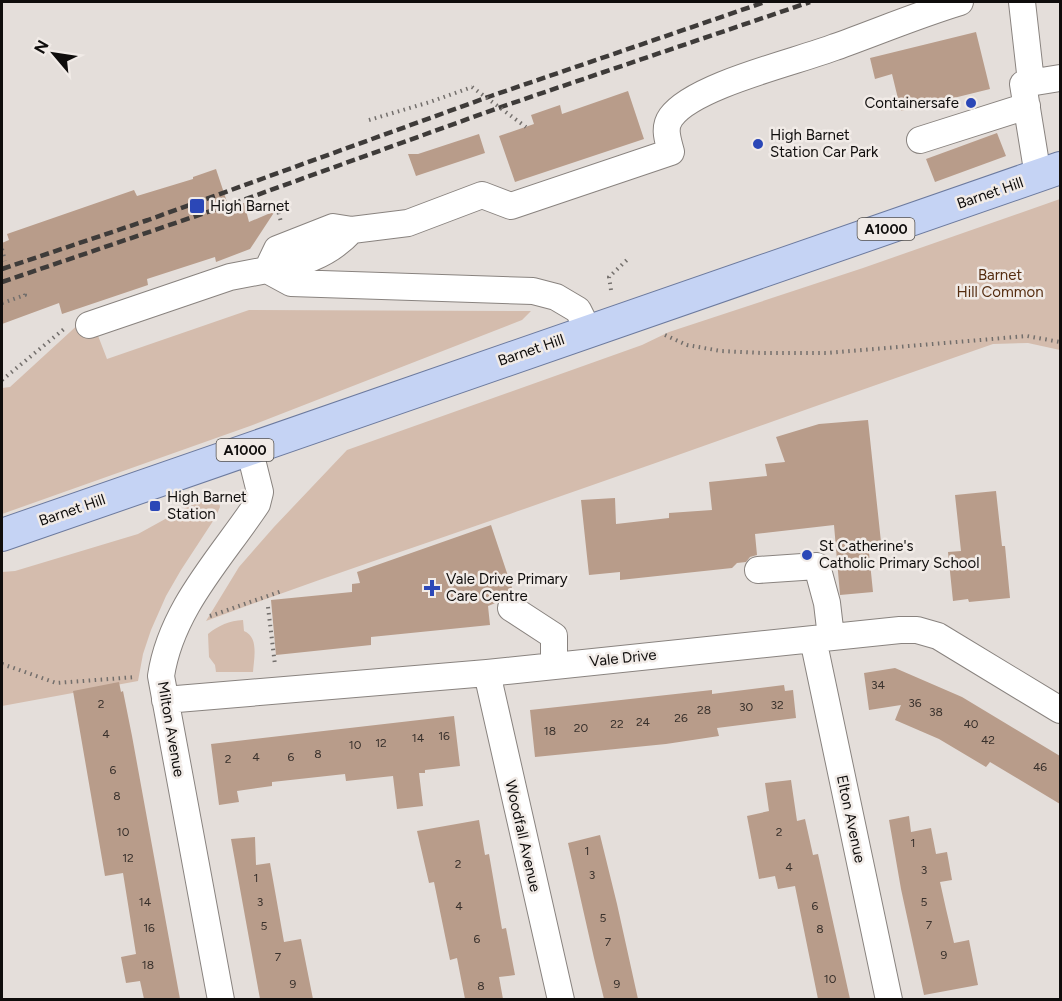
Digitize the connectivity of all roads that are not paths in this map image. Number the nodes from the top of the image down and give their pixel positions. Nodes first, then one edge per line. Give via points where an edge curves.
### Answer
1 (960, 2) edge
2 (1022, 2) edge
3 (1060, 78) edge
4 (1029, 94) junction
5 (920, 141) dead end
6 (1049, 172) edge
7 (267, 270) junction
8 (89, 325) road end
9 (588, 330) junction
10 (249, 448) junction
11 (2, 535) edge
12 (758, 570) dead end
13 (511, 608) dead end
14 (822, 638) junction
15 (554, 665) junction
16 (487, 673) junction
17 (165, 700) junction
18 (1060, 710) edge
19 (221, 999) edge
20 (561, 999) edge
21 (889, 999) edge

1 - 7 street via 775,66 692,100 672,117 666,129 671,152 511,206 482,195 408,223 352,230 333,227 277,249
2 - 4 street
3 - 4 street
4 - 5 street
4 - 6 street
6 - 9 main road, Barnet Hill / A1000
7 - 8 street via 230,277
7 - 9 street via 291,284 533,291 556,297 578,310
9 - 10 main road, Barnet Hill / A1000
10 - 11 main road, Barnet Hill / A1000
10 - 17 street, Milton Avenue via 260,492 257,504 211,566 174,634 160,675
12 - 14 street, Elton Avenue via 817,566 827,603
13 - 15 street via 554,636
14 - 15 street, Vale Drive
14 - 18 street, Vale Drive via 900,630 938,636
14 - 21 street, Elton Avenue
15 - 16 street, Vale Drive
16 - 17 street, Vale Drive
16 - 20 street, Woodfall Avenue
17 - 19 street, Milton Avenue

